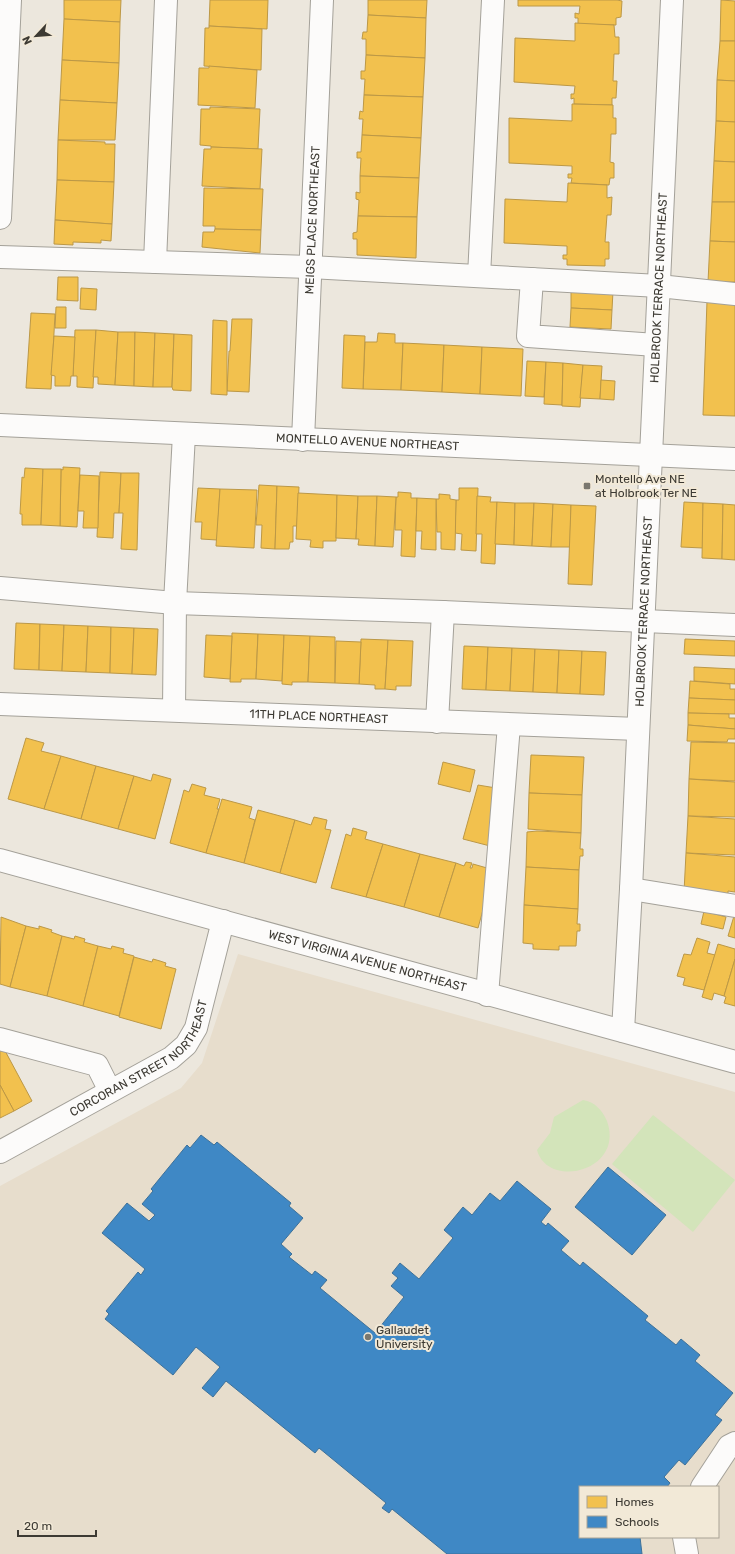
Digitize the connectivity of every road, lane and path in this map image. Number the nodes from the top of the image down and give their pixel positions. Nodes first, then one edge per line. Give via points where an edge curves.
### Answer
1 (10, 0) edge
2 (166, 0) edge
3 (322, 0) edge
4 (493, 0) edge
5 (672, 0) edge
6 (0, 218) edge
7 (0, 257) edge
8 (155, 262) junction
9 (310, 267) junction
10 (479, 276) junction
11 (532, 279) junction
12 (659, 286) junction
13 (735, 294) edge
14 (656, 345) junction
15 (0, 426) edge
16 (184, 434) junction
17 (303, 440) junction
18 (651, 456) junction
19 (735, 460) edge
20 (0, 588) edge
21 (175, 603) junction
22 (443, 612) junction
23 (643, 620) junction
24 (735, 625) edge
25 (0, 704) edge
26 (174, 710) junction
27 (437, 722) junction
28 (508, 725) junction
29 (638, 729) junction
30 (0, 860) edge
31 (631, 888) junction
32 (735, 906) edge
33 (223, 921) junction
34 (486, 995) junction
35 (623, 1031) junction
36 (0, 1039) edge
37 (735, 1062) edge
38 (110, 1091) junction
39 (0, 1152) edge
40 (735, 1443) edge
41 (703, 1486) edge
42 (684, 1538) edge
43 (687, 1554) edge

1 - 6 street
2 - 8 street
3 - 9 street, MEIGS PLACE NORTHEAST
4 - 10 street
5 - 12 street, HOLBROOK TERRACE NORTHEAST
7 - 8 street
8 - 9 street
9 - 10 street
9 - 17 street, MEIGS PLACE NORTHEAST
10 - 11 street
11 - 12 street
11 - 14 street via 528,336
12 - 13 street
12 - 14 street, HOLBROOK TERRACE NORTHEAST
14 - 18 street, HOLBROOK TERRACE NORTHEAST
15 - 16 street, MONTELLO AVENUE NORTHEAST
16 - 17 street, MONTELLO AVENUE NORTHEAST
16 - 21 street
17 - 18 street, MONTELLO AVENUE NORTHEAST
18 - 19 street, MONTELLO AVENUE NORTHEAST
18 - 23 street, HOLBROOK TERRACE NORTHEAST
20 - 21 street
21 - 22 street
21 - 26 street
22 - 23 street
22 - 27 street
23 - 24 street
23 - 29 street, HOLBROOK TERRACE NORTHEAST
25 - 26 street, 11TH PLACE NORTHEAST
26 - 27 street, 11TH PLACE NORTHEAST
27 - 28 street, 11TH PLACE NORTHEAST
28 - 29 street, 11TH PLACE NORTHEAST
28 - 34 street
29 - 31 street, HOLBROOK TERRACE NORTHEAST
30 - 33 street, WEST VIRGINIA AVENUE NORTHEAST
31 - 32 street
31 - 35 street, HOLBROOK TERRACE NORTHEAST
33 - 34 street, WEST VIRGINIA AVENUE NORTHEAST
33 - 38 street, CORCORAN STREET NORTHEAST via 196,1028 186,1045 170,1058
34 - 35 street, WEST VIRGINIA AVENUE NORTHEAST
35 - 37 street, WEST VIRGINIA AVENUE NORTHEAST
36 - 38 street via 98,1065
38 - 39 street, CORCORAN STREET NORTHEAST
40 - 41 street via 729,1446
42 - 43 street

